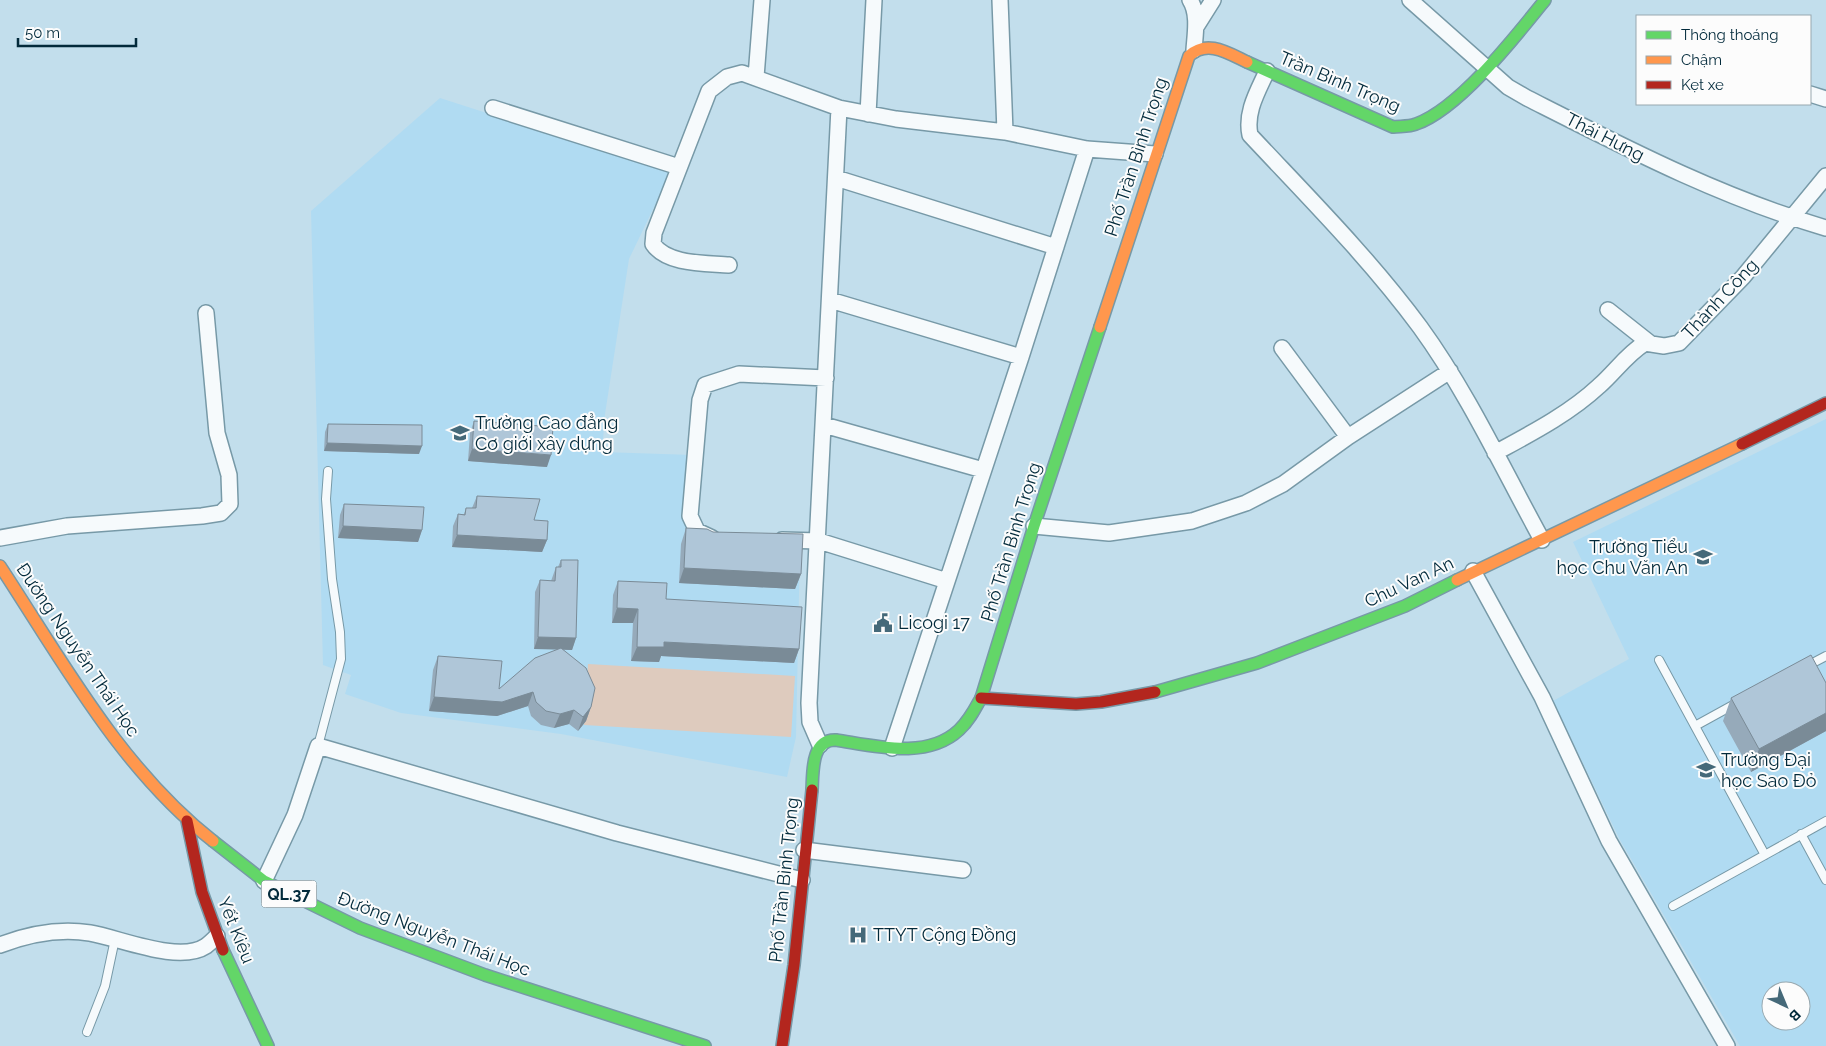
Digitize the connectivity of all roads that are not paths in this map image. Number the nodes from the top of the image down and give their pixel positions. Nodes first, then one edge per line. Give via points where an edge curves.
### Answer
1 (762, 0) edge
2 (874, 0) edge
3 (1000, 0) edge
4 (1190, 0) edge
5 (1213, 0) edge
6 (1410, 0) edge
7 (1545, 0) edge
8 (1196, 26) junction
9 (1194, 50) junction
10 (1486, 67) junction
11 (1268, 71) junction
12 (756, 77) junction
13 (1811, 94) edge
14 (1826, 99) edge
15 (493, 108) dead end
16 (839, 108) junction
17 (868, 114) junction
18 (1005, 132) junction
19 (1087, 148) junction
20 (1155, 154) junction
21 (679, 167) junction
22 (1826, 176) edge
23 (836, 178) junction
24 (1792, 218) junction
25 (1826, 228) edge
26 (1056, 247) junction
27 (729, 266) dead end
28 (830, 300) junction
29 (1608, 310) dead end
30 (206, 313) dead end
31 (1651, 344) junction
32 (1282, 348) dead end
33 (1021, 357) junction
34 (1450, 372) junction
35 (826, 378) junction
36 (1826, 404) edge
37 (824, 425) junction
38 (1348, 436) junction
39 (1494, 453) junction
40 (983, 470) junction
41 (328, 472) dead end
42 (1034, 526) junction
43 (0, 538) edge
44 (727, 539) edge
45 (764, 540) edge
46 (1542, 540) junction
47 (819, 541) junction
48 (0, 566) edge
49 (1473, 572) junction
50 (947, 581) junction
51 (1826, 656) edge
52 (1659, 660) dead end
53 (1800, 670) edge
54 (981, 698) junction
55 (1747, 698) edge
56 (1695, 726) junction
57 (318, 746) junction
58 (820, 746) junction
59 (892, 748) junction
60 (187, 821) junction
61 (1826, 821) edge
62 (1801, 834) junction
63 (804, 850) junction
64 (1765, 855) junction
65 (963, 870) dead end
66 (802, 880) junction
67 (1826, 880) edge
68 (264, 881) junction
69 (1673, 906) dead end
70 (217, 936) junction
71 (114, 940) junction
72 (0, 945) edge
73 (87, 1032) dead end
74 (268, 1046) edge
75 (705, 1046) edge
76 (782, 1046) edge
77 (1726, 1046) edge

1 - 12 street
2 - 17 street
3 - 18 street
4 - 8 street via 1194,6
5 - 8 street
6 - 10 street, Thái Hưng
7 - 10 main road, Trần Bình Trọng via 1522,30
8 - 9 street
9 - 11 main road, Trần Bình Trọng via 1205,46 1221,50
9 - 20 main road, Phố Trần Bình Trọng via 1182,69
10 - 11 main road, Trần Bình Trọng via 1443,109 1417,124 1393,128
10 - 24 street, Thái Hưng via 1508,87 1527,98 1657,163
11 - 34 street via 1249,113 1250,135 1380,276
12 - 16 street
12 - 21 street via 742,73 727,77 709,91
13 - 14 street
15 - 21 street
16 - 17 street
16 - 23 street
17 - 18 street
18 - 19 street
19 - 20 street
19 - 26 street
20 - 42 main road, Phố Trần Bình Trọng
21 - 27 street via 654,233 653,244 658,252 676,259
22 - 24 street, Thành Công
23 - 26 street
23 - 28 street
24 - 25 street, Thái Hưng
24 - 31 street, Thành Công via 1743,277 1679,343
26 - 33 street
28 - 33 street
28 - 35 street
29 - 31 street
30 - 43 street via 217,433 229,475 230,504 221,513 67,526
31 - 39 street, Thành Công via 1645,343 1634,350 1599,386 1544,426
32 - 38 street
33 - 40 street
34 - 38 street
34 - 39 street
35 - 37 street
35 - 44 street via 739,374 705,385 700,400 690,516 697,531 708,538
36 - 46 main road, Chu Van An
37 - 40 street
37 - 47 street
38 - 42 street via 1264,495 1192,521 1110,533
39 - 46 street
40 - 50 street
41 - 57 lane via 327,509 341,660
42 - 54 main road, Phố Trần Bình Trọng
45 - 47 street
46 - 49 main road, Chu Van An
47 - 50 street
47 - 58 street via 809,703 810,722
48 - 60 main road, Đường Nguyễn Thái Học / QL.37 via 111,736
49 - 54 main road, Chu Van An via 1395,610 1257,663 1174,688 1076,704
49 - 77 street via 1542,697 1609,841
50 - 59 street
51 - 53 lane
52 - 56 lane
54 - 59 main road, Phố Trần Bình Trọng via 968,720 942,742
55 - 56 lane
56 - 64 lane
57 - 66 street via 617,833
57 - 68 street via 295,815
58 - 59 main road, Phố Trần Bình Trọng via 831,740
58 - 63 main road, Phố Trần Bình Trọng via 814,756
60 - 68 main road, Đường Nguyễn Thái Học / QL.37
60 - 70 main road, Yết Kiêu via 202,892
61 - 62 lane
62 - 64 lane
62 - 67 lane
63 - 65 street
63 - 66 main road, Phố Trần Bình Trọng
64 - 69 lane
66 - 76 main road, Phố Trần Bình Trọng
68 - 75 main road, Đường Nguyễn Thái Học / QL.37 via 360,928 467,968
70 - 71 street via 205,947 185,952
70 - 74 main road, Yết Kiêu
71 - 72 street via 89,933 56,932 19,938
71 - 73 lane via 105,986

